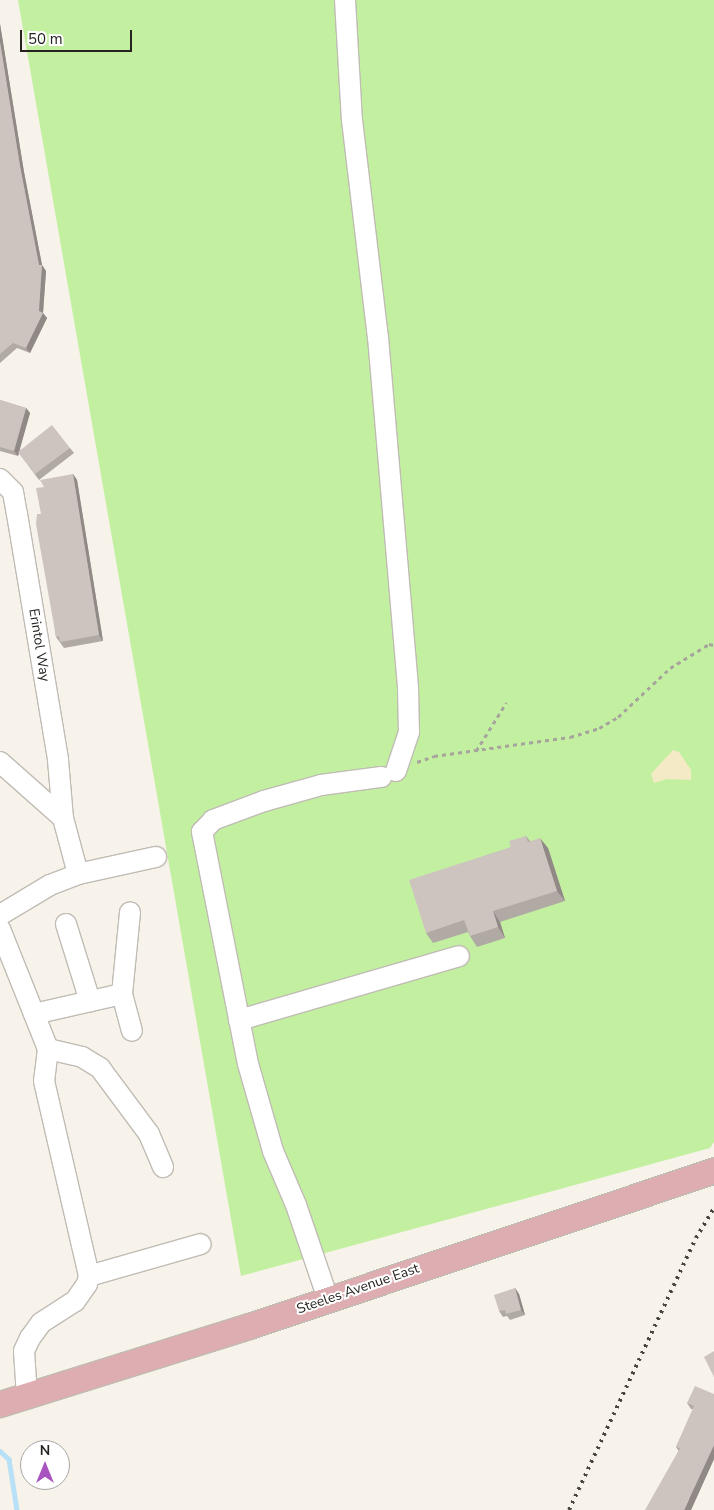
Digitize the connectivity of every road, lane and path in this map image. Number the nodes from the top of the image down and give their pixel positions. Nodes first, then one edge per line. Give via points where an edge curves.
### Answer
1 (345, 0) edge
2 (0, 479) edge
3 (714, 645) edge
4 (506, 703) dead end
5 (476, 751) junction
6 (0, 762) edge
7 (388, 774) junction
8 (63, 818) junction
9 (156, 857) dead end
10 (78, 874) junction
11 (130, 912) dead end
12 (0, 915) edge
13 (66, 924) dead end
14 (0, 929) edge
15 (460, 956) dead end
16 (122, 994) junction
17 (90, 1001) junction
18 (34, 1014) junction
19 (239, 1020) junction
20 (132, 1032) dead end
21 (48, 1048) junction
22 (163, 1166) dead end
23 (714, 1170) edge
24 (201, 1244) dead end
25 (89, 1276) junction
26 (328, 1299) junction
27 (28, 1396) junction
28 (0, 1404) edge

1 - 7 street via 352,120 388,435 393,534 408,689 409,732
2 - 8 street, Erintol Way via 13,492 58,760
3 - 5 path via 709,644 670,668 618,717 598,728 570,737
4 - 5 path
5 - 7 path via 434,756
6 - 8 street
7 - 19 street via 321,785 264,802 213,820 202,832
8 - 10 street, Erintol Way
9 - 10 street
10 - 12 street via 50,885
11 - 16 street
13 - 17 street
14 - 18 street
15 - 19 street
16 - 17 street
16 - 20 street
17 - 18 street
18 - 21 street
19 - 26 street via 273,1151 296,1205
21 - 22 street via 82,1057 100,1068 149,1134
21 - 25 street via 44,1081
23 - 26 main road, Steeles Avenue East
24 - 25 street
25 - 27 street via 75,1301 41,1323 30,1338 24,1352
26 - 27 main road, Steeles Avenue East
27 - 28 main road, Steeles Avenue East

